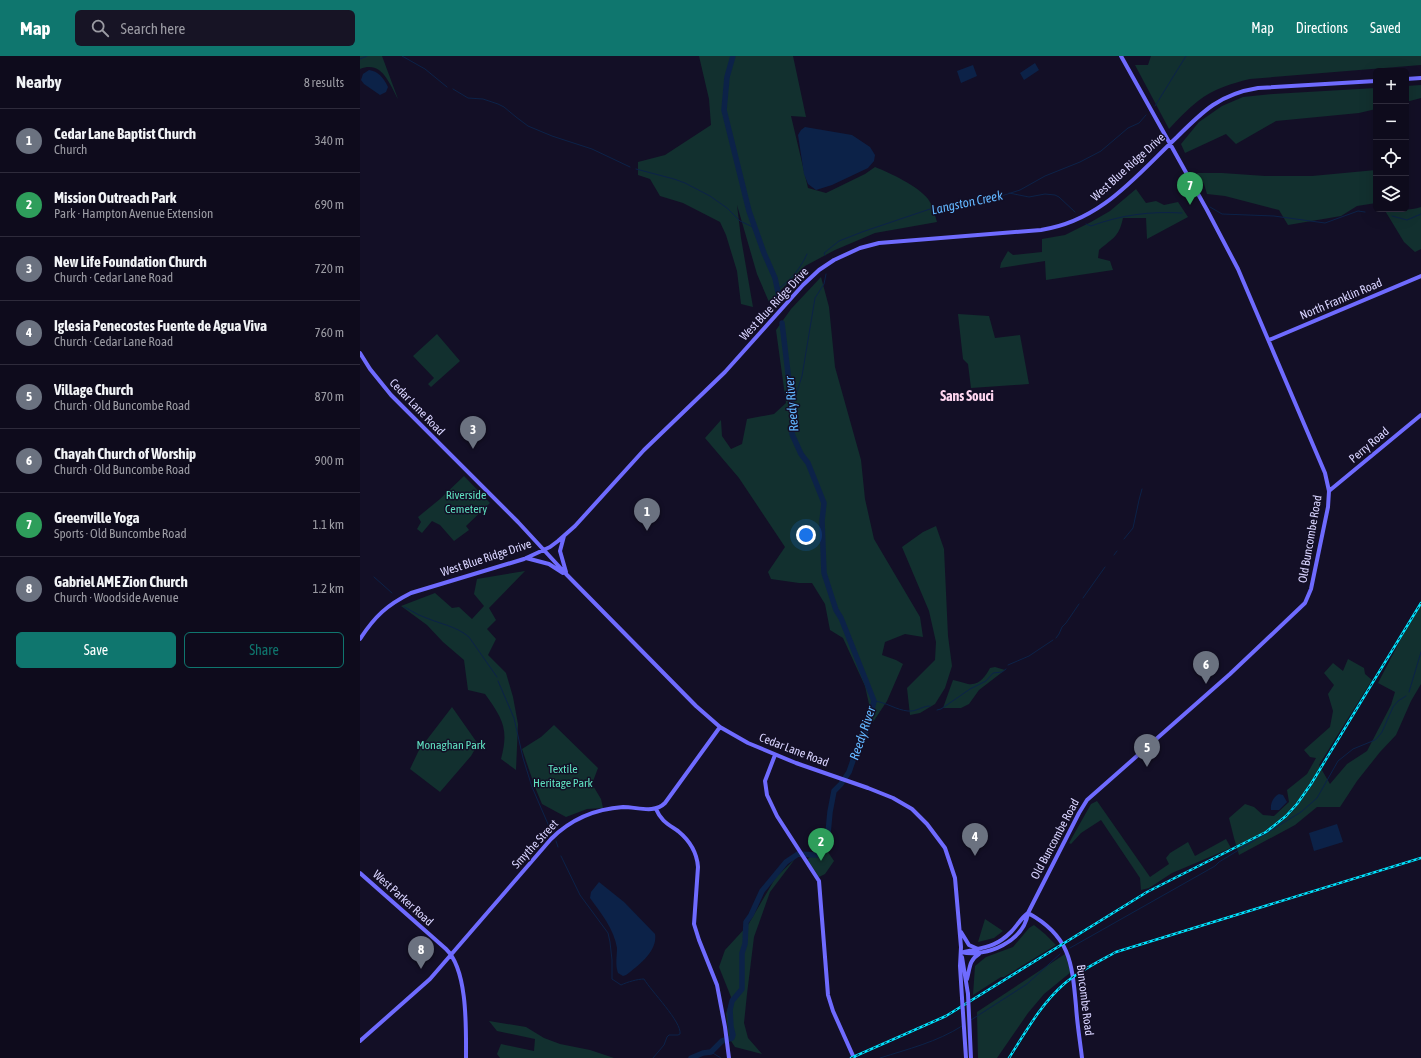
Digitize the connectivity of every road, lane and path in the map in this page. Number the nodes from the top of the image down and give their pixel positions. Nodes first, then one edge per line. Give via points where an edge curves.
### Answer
1 (1121, 56) edge
2 (1421, 78) edge
3 (1409, 79) edge
4 (1373, 81) edge
5 (1170, 144) junction
6 (1421, 276) edge
7 (1269, 340) junction
8 (360, 353) edge
9 (1421, 415) edge
10 (1329, 491) junction
11 (564, 536) junction
12 (544, 549) junction
13 (526, 558) junction
14 (566, 574) junction
15 (571, 578) junction
16 (360, 639) edge
17 (720, 727) junction
18 (775, 755) junction
19 (656, 809) junction
20 (360, 873) edge
21 (1028, 913) junction
22 (960, 931) junction
23 (979, 951) junction
24 (961, 952) junction
25 (451, 954) junction
26 (966, 981) junction
27 (360, 1041) edge
28 (466, 1058) edge
29 (729, 1058) edge
30 (854, 1058) edge
31 (966, 1058) edge
32 (971, 1058) edge
33 (1082, 1058) edge

1 - 5 street, Old Buncombe Road
2 - 3 street
4 - 5 street, West Blue Ridge Drive via 1270,87 1238,92 1213,104
5 - 7 street, Old Buncombe Road via 1238,269
5 - 11 street, West Blue Ridge Drive via 1110,200 1094,212 1066,225 1034,231 879,243 851,252 827,265 803,285 725,372 644,450
6 - 7 street, North Franklin Road
7 - 10 street, Old Buncombe Road via 1325,473
8 - 12 street, Cedar Lane Road via 391,395
9 - 10 street, Perry Road
10 - 21 street, Old Buncombe Road via 1328,508 1311,589 1305,603 1230,674 1090,796
11 - 12 street, West Blue Ridge Drive
11 - 14 street via 560,552
12 - 13 street, West Blue Ridge Drive
12 - 14 street, Cedar Lane Road
13 - 15 street, Cedar Lane Road via 549,564
13 - 16 street, West Blue Ridge Drive via 411,593 379,613
14 - 15 street, Cedar Lane Road
15 - 17 street, Cedar Lane Road via 696,706
17 - 18 street, Cedar Lane Road
17 - 19 street via 665,804
18 - 22 street, Cedar Lane Road via 903,803 920,817 945,848 955,878
18 - 30 street via 765,781 767,795 777,816 819,882 828,995
19 - 25 street, Smythe Street via 621,808 589,814 568,823 551,839
19 - 29 street via 663,821 687,840 697,858 694,924 717,985
20 - 25 street, West Parker Road
21 - 23 street, Old Buncombe Road via 1027,920 1014,937 998,947
21 - 33 street, Buncombe Road via 1040,920 1063,944 1069,958
22 - 23 street via 969,944
22 - 24 street, Cedar Lane Road
23 - 24 street, Old Buncombe Road via 969,954
23 - 26 street via 970,964
24 - 26 street
24 - 31 street, bridge
25 - 27 street, Smythe Street via 430,979
25 - 28 street via 464,1003
26 - 32 street, bridge

